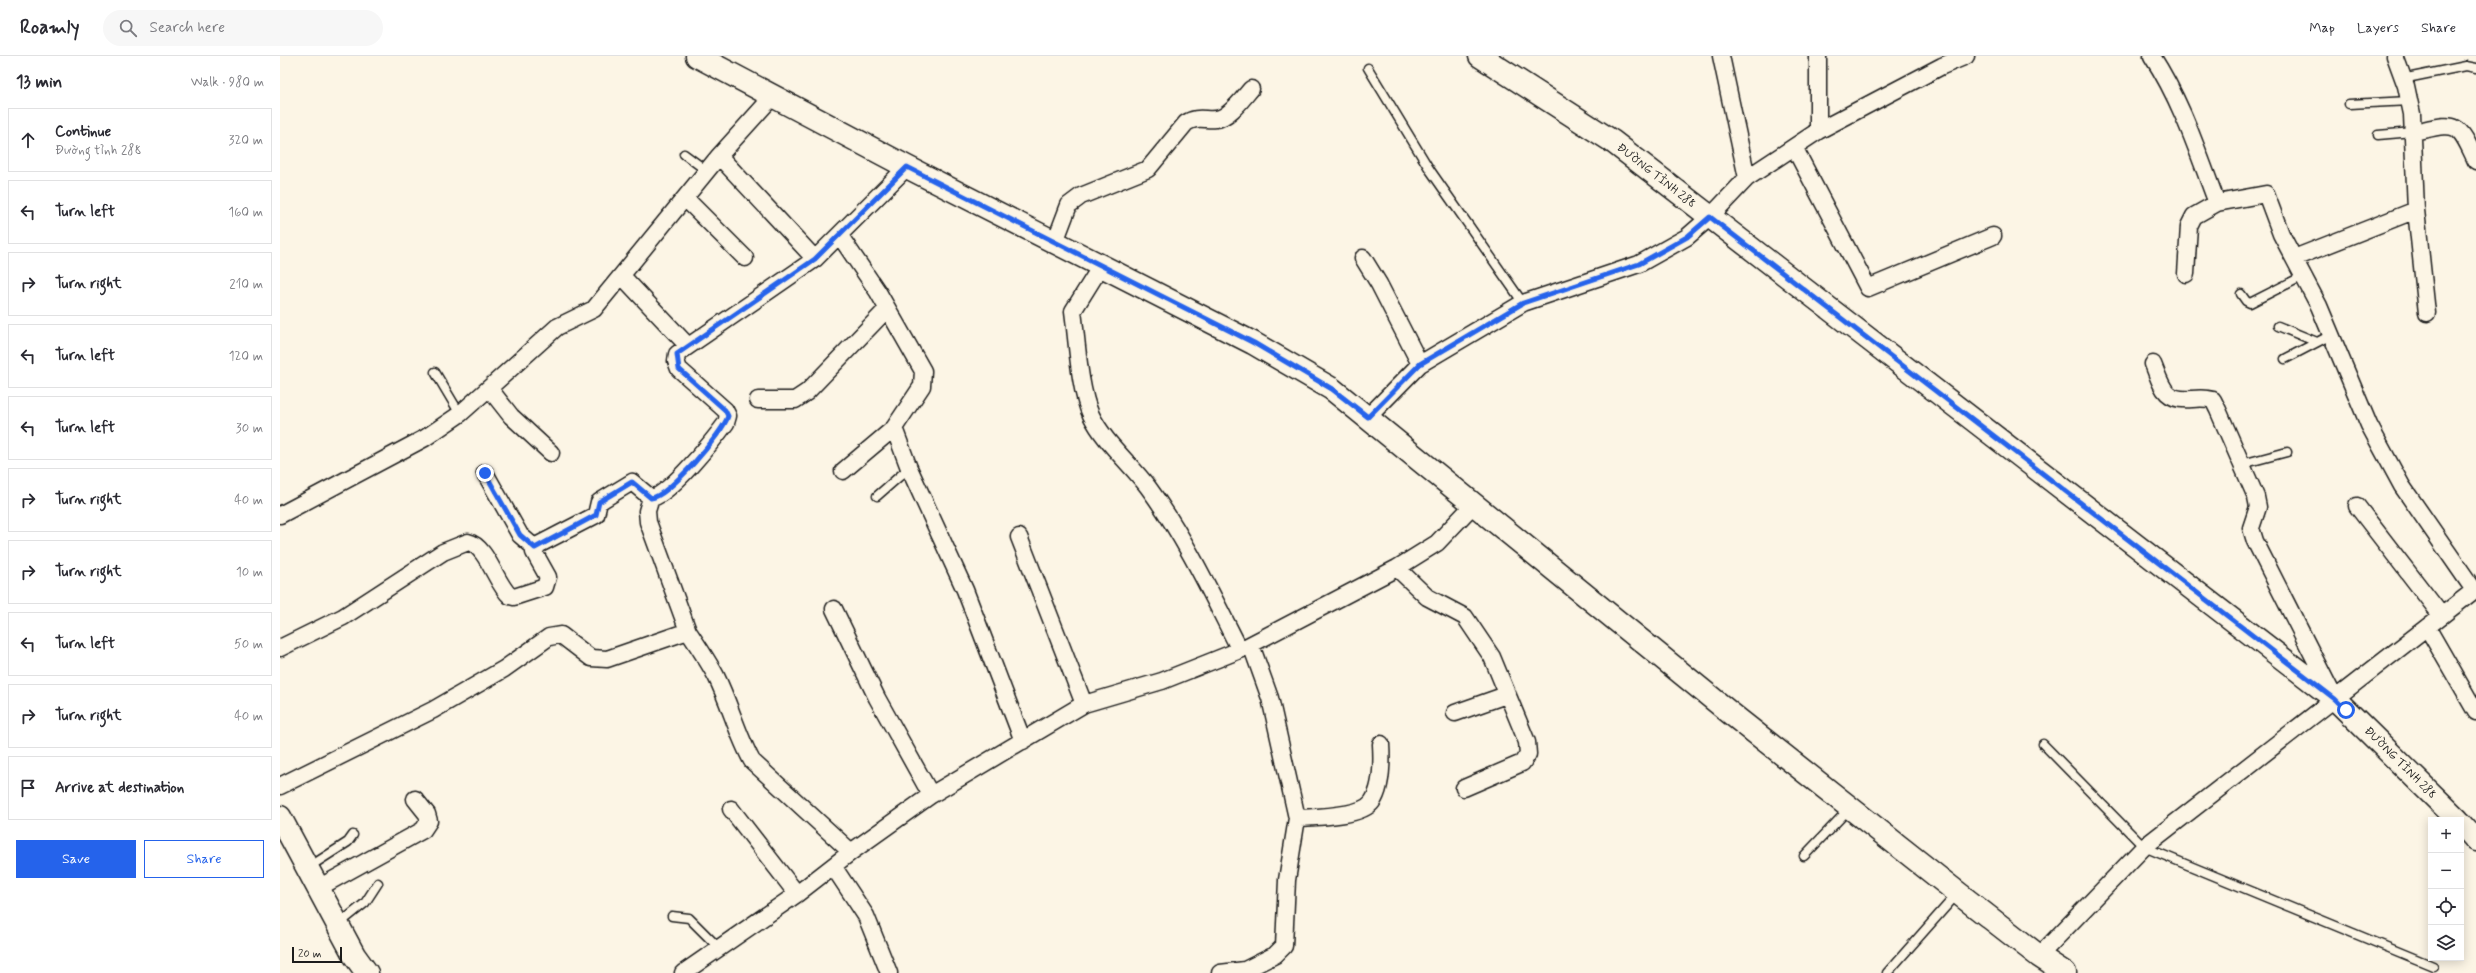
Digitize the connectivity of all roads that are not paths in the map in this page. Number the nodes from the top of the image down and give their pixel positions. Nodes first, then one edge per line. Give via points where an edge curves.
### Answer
1 (698, 56) edge
2 (1480, 56) edge
3 (1721, 56) edge
4 (1818, 56) edge
5 (1966, 56) edge
6 (2152, 56) edge
7 (2395, 56) edge
8 (1368, 68) dead end
9 (2476, 68) edge
10 (2402, 79) junction
11 (1251, 89) dead end
12 (774, 95) junction
13 (2410, 101) junction
14 (2349, 104) dead end
15 (1818, 131) junction
16 (2413, 132) junction
17 (2378, 134) dead end
18 (1794, 147) junction
19 (684, 154) dead end
20 (719, 156) junction
21 (2475, 158) edge
22 (907, 167) junction
23 (707, 171) junction
24 (1747, 178) junction
25 (685, 198) junction
26 (2216, 203) junction
27 (2416, 210) junction
28 (1710, 217) junction
29 (840, 236) junction
30 (1993, 236) dead end
31 (1055, 242) junction
32 (745, 258) dead end
33 (1363, 258) dead end
34 (2294, 258) junction
35 (815, 259) junction
36 (1101, 266) junction
37 (2186, 274) dead end
38 (622, 276) junction
39 (2303, 276) junction
40 (2241, 294) dead end
41 (1523, 303) junction
42 (887, 309) junction
43 (2426, 313) dead end
44 (2278, 326) dead end
45 (2331, 335) junction
46 (2317, 342) junction
47 (688, 346) junction
48 (2285, 359) dead end
49 (1420, 364) junction
50 (2153, 364) dead end
51 (435, 372) dead end
52 (489, 388) junction
53 (758, 400) dead end
54 (460, 414) junction
55 (1368, 417) junction
56 (894, 428) junction
57 (2287, 452) dead end
58 (551, 453) dead end
59 (2242, 464) junction
60 (909, 468) junction
61 (843, 471) dead end
62 (485, 473) dead end
63 (877, 496) dead end
64 (651, 498) junction
65 (1474, 504) junction
66 (2357, 506) dead end
67 (280, 515) edge
68 (1019, 537) dead end
69 (535, 548) junction
70 (1397, 568) junction
71 (2475, 590) edge
72 (834, 609) dead end
73 (2441, 616) junction
74 (2427, 627) junction
75 (688, 632) junction
76 (280, 648) edge
77 (1246, 648) junction
78 (1506, 695) junction
79 (2335, 699) junction
80 (1084, 704) junction
81 (2476, 712) edge
82 (1455, 713) dead end
83 (1023, 741) junction
84 (1380, 744) dead end
85 (2043, 744) dead end
86 (280, 786) edge
87 (1464, 788) dead end
88 (931, 795) junction
89 (415, 799) dead end
90 (1850, 807) junction
91 (731, 809) dead end
92 (280, 817) edge
93 (2455, 817) edge
94 (1297, 818) junction
95 (2464, 826) edge
96 (353, 835) dead end
97 (286, 838) edge
98 (2476, 840) edge
99 (2144, 847) junction
100 (851, 852) junction
101 (1804, 856) dead end
102 (833, 866) junction
103 (308, 867) junction
104 (378, 883) dead end
105 (320, 888) junction
106 (1958, 893) junction
107 (797, 894) junction
108 (672, 916) dead end
109 (339, 924) junction
110 (719, 948) junction
111 (2039, 956) junction
112 (2432, 966) dead end
113 (367, 973) edge
114 (683, 973) edge
115 (889, 973) edge
116 (1220, 973) edge
117 (1886, 973) edge
118 (2065, 973) edge

1 - 12 street
2 - 28 street, ĐƯỜNG TỈNH 288 via 1612,141
3 - 24 street
4 - 15 street
5 - 15 street
6 - 26 street via 2170,83 2182,109
7 - 10 street
8 - 41 lane via 1430,170
9 - 10 lane via 2466,66
10 - 13 street
11 - 31 street via 1229,112 1217,119 1193,118 1186,123 1148,169 1081,196 1069,205
12 - 20 street
12 - 22 street
13 - 14 lane
13 - 16 street
15 - 18 street
16 - 17 lane
16 - 21 street via 2452,126 2465,135
16 - 27 street
18 - 24 street
18 - 30 street via 1868,288
19 - 23 lane
20 - 23 street
20 - 35 street
22 - 29 street
22 - 31 street
23 - 25 street
24 - 28 street
25 - 32 street
25 - 38 street
26 - 34 street via 2266,194 2280,234
26 - 37 street via 2191,219
27 - 34 street
27 - 43 street
28 - 41 street via 1687,237 1639,264
28 - 79 street, ĐƯỜNG TỈNH 288
29 - 35 street
29 - 42 street
31 - 36 street
33 - 49 street
34 - 39 street
35 - 47 street
36 - 55 street via 1254,343 1332,389
36 - 77 street via 1073,311 1083,382 1091,414 1102,432 1148,487 1188,548
38 - 47 street
38 - 52 street via 594,309 557,327
39 - 40 lane via 2250,303
39 - 45 street
41 - 49 street
42 - 53 street via 807,392 795,400
42 - 56 street via 923,371 922,386
44 - 46 lane
45 - 46 lane
45 - 71 street via 2369,426 2402,486
46 - 48 lane
47 - 64 street via 677,354 679,369 725,410 728,416 722,428 678,479 658,497
49 - 55 street
50 - 59 street via 2167,394 2179,401 2206,398 2213,400
51 - 54 lane
52 - 54 street
52 - 58 street via 511,416
54 - 67 street via 425,438
55 - 65 street
56 - 60 street
56 - 61 street
57 - 59 lane
59 - 79 street via 2258,507 2251,528 2255,541
60 - 63 lane
60 - 83 street via 965,590
62 - 69 street via 520,535
64 - 69 street via 636,483 629,483 599,502 596,515
64 - 75 street via 647,511 648,522
65 - 70 street via 1437,543
65 - 90 street
66 - 73 street
68 - 80 street
69 - 76 street via 534,552 548,577 545,586 514,597 510,596 484,555 475,544 468,542 443,552 343,617
70 - 77 street
70 - 78 street via 1427,597 1465,617 1492,657
71 - 73 street
72 - 88 street via 877,698
73 - 74 street
74 - 79 street
74 - 81 street
75 - 86 street via 607,659 591,658 561,635 549,637 504,668 433,710
75 - 100 street via 716,675 742,743 752,761
77 - 80 street via 1162,681
77 - 94 street via 1270,698
78 - 82 street
78 - 87 street via 1526,742 1528,754 1522,763
79 - 93 street, ĐƯỜNG TỈNH 288
79 - 99 street
80 - 83 street
83 - 88 street
84 - 94 street via 1378,790 1372,803 1355,812
85 - 99 lane
88 - 100 street
89 - 105 street via 427,814 429,821 423,830
90 - 101 lane
90 - 106 street
91 - 107 street
92 - 97 street
94 - 116 street via 1287,880 1284,946 1275,955 1245,970
95 - 98 street
96 - 103 lane via 348,842
97 - 103 street
99 - 111 street
99 - 112 lane
100 - 102 street
102 - 107 street
102 - 115 street via 866,916
103 - 105 street
104 - 109 lane via 365,903
105 - 109 street
106 - 111 street
106 - 117 lane
107 - 110 street
108 - 110 lane via 689,918
109 - 113 street
110 - 114 street
111 - 118 street

